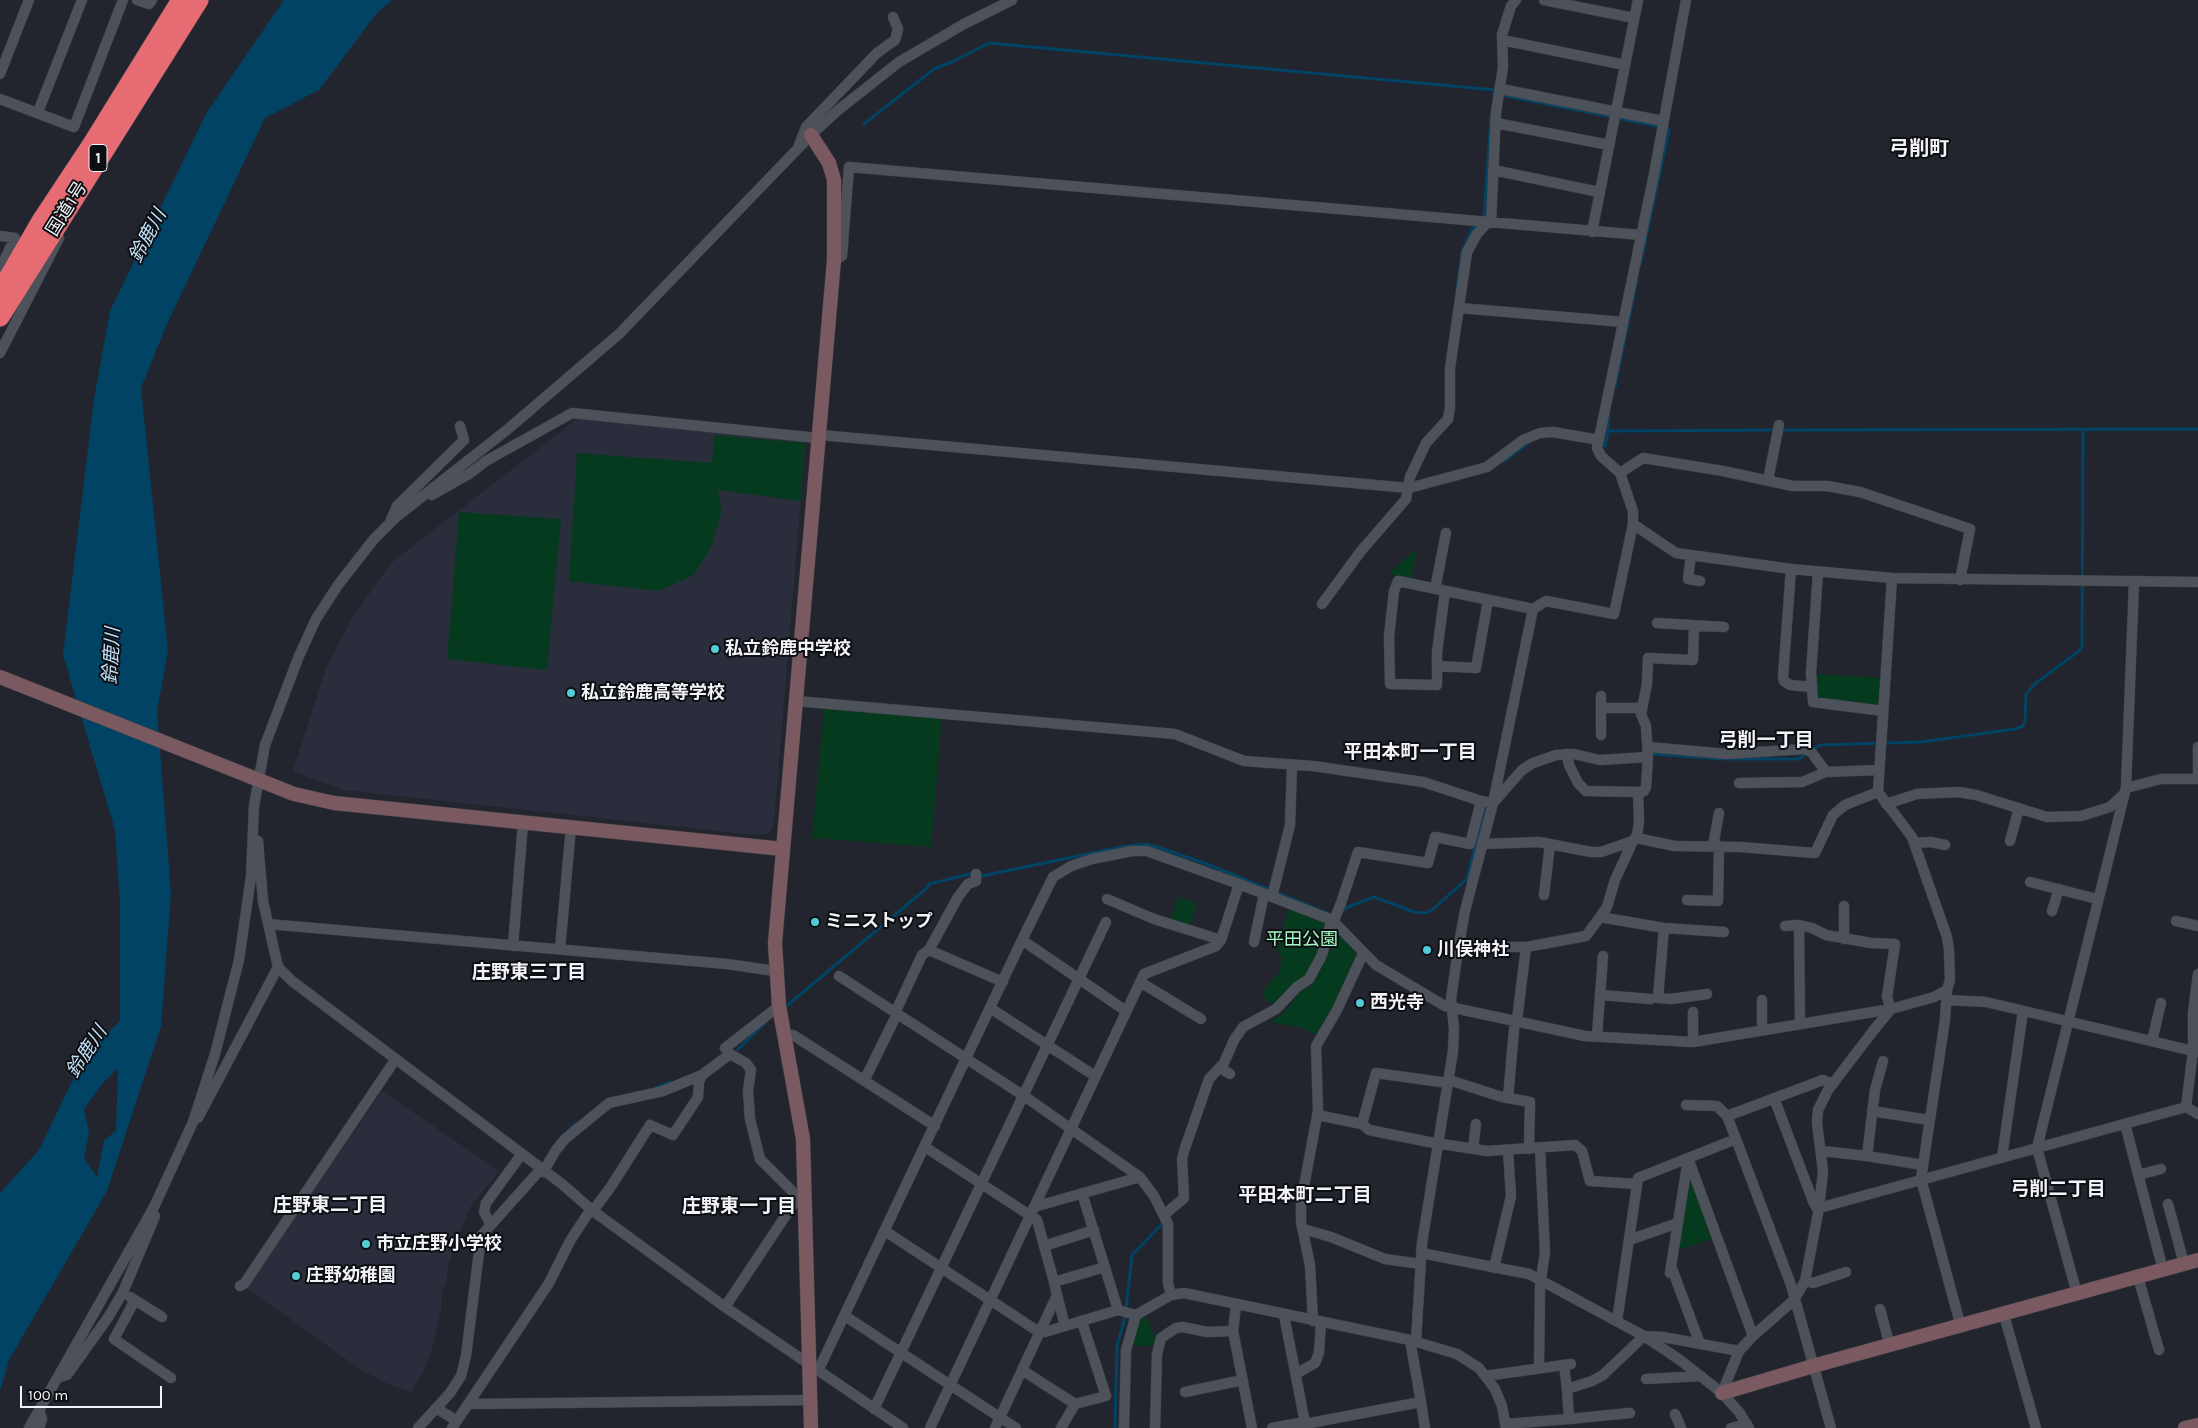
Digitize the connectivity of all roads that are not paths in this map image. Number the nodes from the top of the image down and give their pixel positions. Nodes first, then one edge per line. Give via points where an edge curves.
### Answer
1 (30, 0) edge
2 (82, 0) edge
3 (123, 0) edge
4 (137, 0) edge
5 (152, 0) edge
6 (181, 0) edge
7 (198, 0) edge
8 (1012, 0) edge
9 (1516, 0) edge
10 (1544, 0) edge
11 (1638, 0) edge
12 (1686, 0) edge
13 (893, 17) dead end
14 (1634, 18) junction
15 (1502, 40) junction
16 (1625, 65) junction
17 (0, 74) edge
18 (1501, 89) junction
19 (0, 99) edge
20 (38, 112) junction
21 (1614, 117) junction
22 (1663, 121) junction
23 (1496, 123) junction
24 (810, 135) junction
25 (109, 142) junction
26 (1608, 146) junction
27 (798, 148) junction
28 (1493, 170) junction
29 (1599, 192) junction
30 (1489, 222) junction
31 (1592, 232) junction
32 (1641, 235) junction
33 (0, 236) edge
34 (834, 260) junction
35 (0, 269) edge
36 (0, 292) edge
37 (1460, 308) junction
38 (0, 317) edge
39 (1623, 322) junction
40 (0, 353) edge
41 (460, 426) dead end
42 (1778, 429) dead end
43 (819, 436) junction
44 (1598, 444) junction
45 (1620, 473) junction
46 (1768, 480) junction
47 (1409, 488) junction
48 (416, 500) junction
49 (390, 523) junction
50 (1634, 524) junction
51 (1446, 533) dead end
52 (1691, 555) junction
53 (1792, 569) junction
54 (1818, 572) junction
55 (1892, 578) junction
56 (1960, 580) junction
57 (1700, 581) dead end
58 (2134, 582) junction
59 (2198, 582) edge
60 (1435, 589) junction
61 (1445, 592) junction
62 (1488, 600) junction
63 (1322, 604) dead end
64 (1533, 609) junction
65 (1657, 623) dead end
66 (1694, 626) junction
67 (1724, 627) dead end
68 (1437, 666) junction
69 (0, 677) edge
70 (1812, 686) junction
71 (1601, 696) dead end
72 (796, 701) junction
73 (1601, 708) junction
74 (1641, 708) junction
75 (1883, 711) junction
76 (1601, 735) dead end
77 (2198, 747) edge
78 (1648, 752) junction
79 (1567, 754) junction
80 (1292, 766) junction
81 (1879, 770) junction
82 (1826, 772) junction
83 (258, 779) junction
84 (2198, 779) edge
85 (1738, 783) dead end
86 (1638, 792) junction
87 (1878, 792) junction
88 (2125, 792) junction
89 (1481, 801) junction
90 (1493, 803) junction
91 (1886, 804) junction
92 (254, 806) junction
93 (2020, 808) junction
94 (1719, 813) dead end
95 (523, 823) junction
96 (571, 827) junction
97 (1634, 840) junction
98 (2010, 841) dead end
99 (1915, 843) junction
100 (1482, 844) junction
101 (1550, 844) junction
102 (1945, 845) dead end
103 (1716, 846) junction
104 (783, 849) junction
105 (976, 877) dead end
106 (2030, 882) dead end
107 (1240, 884) junction
108 (2059, 889) junction
109 (1271, 893) junction
110 (1544, 894) dead end
111 (1107, 899) dead end
112 (2097, 899) junction
113 (1687, 900) dead end
114 (1844, 906) dead end
115 (2052, 911) dead end
116 (1600, 917) junction
117 (1335, 918) junction
118 (2176, 921) dead end
119 (1106, 922) dead end
120 (268, 924) junction
121 (1799, 925) junction
122 (1785, 926) dead end
123 (2198, 926) edge
124 (1664, 928) junction
125 (1724, 932) dead end
126 (1844, 939) junction
127 (1022, 940) junction
128 (1221, 940) junction
129 (1254, 942) dead end
130 (1459, 944) junction
131 (513, 946) junction
132 (1526, 947) junction
133 (560, 950) junction
134 (929, 950) junction
135 (1363, 954) junction
136 (1603, 956) dead end
137 (278, 967) junction
138 (775, 971) junction
139 (2198, 974) edge
140 (839, 976) dead end
141 (1079, 980) junction
142 (1003, 982) junction
143 (1140, 982) junction
144 (1707, 994) dead end
145 (1600, 995) junction
146 (1947, 995) junction
147 (1652, 999) dead end
148 (1762, 1000) dead end
149 (2161, 1003) dead end
150 (779, 1006) junction
151 (1452, 1007) junction
152 (990, 1008) junction
153 (1891, 1009) junction
154 (1126, 1011) junction
155 (2023, 1011) junction
156 (1693, 1012) dead end
157 (896, 1013) junction
158 (1201, 1019) dead end
159 (1516, 1020) junction
160 (2068, 1022) junction
161 (1800, 1023) junction
162 (1762, 1030) junction
163 (785, 1035) junction
164 (1597, 1036) junction
165 (2152, 1041) junction
166 (1693, 1042) junction
167 (1047, 1045) junction
168 (728, 1051) junction
169 (2196, 1052) edge
170 (395, 1060) junction
171 (967, 1060) junction
172 (1883, 1061) dead end
173 (1220, 1068) junction
174 (702, 1074) junction
175 (1230, 1074) dead end
176 (1095, 1076) junction
177 (864, 1079) junction
178 (1449, 1081) junction
179 (1833, 1084) junction
180 (1024, 1096) junction
181 (1508, 1098) junction
182 (1774, 1098) junction
183 (1686, 1104) dead end
184 (2186, 1107) junction
185 (1872, 1111) junction
186 (2198, 1114) edge
187 (1317, 1115) junction
188 (1727, 1116) junction
189 (1929, 1120) junction
190 (193, 1122) junction
191 (1362, 1124) junction
192 (1476, 1124) dead end
193 (2125, 1124) junction
194 (935, 1126) junction
195 (1072, 1128) junction
196 (1736, 1140) junction
197 (1437, 1143) junction
198 (925, 1146) junction
199 (1473, 1148) junction
200 (2037, 1148) junction
201 (1534, 1149) junction
202 (1508, 1150) junction
203 (1822, 1152) junction
204 (521, 1155) junction
205 (1868, 1156) junction
206 (2002, 1157) junction
207 (1688, 1158) junction
208 (1922, 1165) junction
209 (2160, 1168) dead end
210 (540, 1169) junction
211 (2138, 1175) junction
212 (1140, 1176) junction
213 (1921, 1179) junction
214 (982, 1183) junction
215 (1637, 1184) junction
216 (1082, 1193) junction
217 (802, 1197) junction
218 (2168, 1204) dead end
219 (154, 1207) junction
220 (1819, 1208) junction
221 (592, 1210) junction
222 (1032, 1211) junction
223 (1166, 1219) junction
224 (488, 1221) junction
225 (1678, 1223) junction
226 (1303, 1229) junction
227 (1094, 1230) junction
228 (885, 1231) junction
229 (1629, 1240) junction
230 (1044, 1246) junction
231 (1421, 1258) junction
232 (2198, 1260) edge
233 (2184, 1264) junction
234 (942, 1267) junction
235 (1105, 1267) junction
236 (1494, 1268) junction
237 (2163, 1270) junction
238 (1846, 1272) dead end
239 (2138, 1277) junction
240 (1805, 1281) junction
241 (1054, 1282) junction
242 (1542, 1282) junction
243 (240, 1286) dead end
244 (123, 1292) junction
245 (1171, 1294) junction
246 (2077, 1294) junction
247 (1057, 1295) junction
248 (135, 1300) junction
249 (991, 1300) junction
250 (1794, 1300) junction
251 (1236, 1305) junction
252 (725, 1307) junction
253 (1880, 1309) dead end
254 (1120, 1311) junction
255 (1135, 1314) junction
256 (1284, 1315) junction
257 (2004, 1315) junction
258 (845, 1316) junction
259 (162, 1317) dead end
260 (1617, 1321) junction
261 (1082, 1322) junction
262 (1317, 1322) junction
263 (1065, 1326) junction
264 (1961, 1327) junction
265 (1234, 1330) junction
266 (1039, 1332) junction
267 (1644, 1336) junction
268 (1753, 1336) junction
269 (1413, 1341) junction
270 (1700, 1344) junction
271 (1890, 1346) junction
272 (2159, 1350) dead end
273 (1739, 1351) junction
274 (902, 1353) junction
275 (1814, 1366) junction
276 (813, 1367) junction
277 (1539, 1368) junction
278 (1022, 1370) junction
279 (1296, 1374) junction
280 (1485, 1376) junction
281 (1700, 1376) junction
282 (58, 1378) junction
283 (171, 1378) dead end
284 (1646, 1379) dead end
285 (1243, 1380) junction
286 (951, 1385) junction
287 (1567, 1389) junction
288 (1186, 1392) dead end
289 (1722, 1393) junction
290 (810, 1400) junction
291 (1421, 1402) junction
292 (469, 1404) junction
293 (1076, 1404) junction
294 (436, 1408) junction
295 (874, 1409) junction
296 (39, 1411) junction
297 (1630, 1413) dead end
298 (1675, 1414) dead end
299 (1000, 1417) junction
300 (1576, 1422) edge
301 (454, 1424) edge
302 (1305, 1425) edge
303 (2198, 1425) edge
304 (1506, 1426) edge
305 (1748, 1426) edge
306 (29, 1428) edge
307 (39, 1428) edge
308 (418, 1428) edge
309 (811, 1428) edge
310 (903, 1428) edge
311 (930, 1428) edge
312 (995, 1428) edge
313 (1016, 1428) edge
314 (1061, 1428) edge
315 (1124, 1428) edge
316 (1155, 1428) edge
317 (1252, 1428) edge
318 (1272, 1428) edge
319 (1425, 1428) edge
320 (1681, 1428) edge
321 (1731, 1428) edge
322 (1830, 1428) edge
323 (2036, 1428) edge
324 (2185, 1428) edge

1 - 17 street
2 - 20 street
3 - 20 street via 74,126
4 - 5 street via 149,4
6 - 36 highway, 国道1号 / 1 via 41,221
7 - 25 highway, 国道1号 / 1
8 - 24 street via 899,62
9 - 15 street via 1503,28
10 - 14 street
11 - 14 street
12 - 22 street
13 - 27 street via 898,29 895,40 877,53 806,127
14 - 16 street
15 - 16 street
15 - 18 street
16 - 21 street
18 - 21 street
18 - 23 street
19 - 20 street
21 - 22 street
21 - 26 street
22 - 32 street
23 - 26 street
23 - 28 street
24 - 27 street
24 - 34 street via 829,162 834,180
25 - 38 highway, 国道1号 / 1
25 - 40 street
26 - 29 street
27 - 48 street via 619,334 508,429
28 - 29 street
28 - 30 street
29 - 31 street
30 - 31 street
30 - 34 street via 849,167 842,256
30 - 37 street via 1477,234 1467,252
31 - 32 street
32 - 39 street
33 - 35 street via 15,238
34 - 43 street
37 - 39 street
37 - 47 street via 1449,377 1450,413 1426,443 1410,477
39 - 44 street
41 - 49 street via 464,440 397,506
42 - 46 street
43 - 47 street
43 - 48 street via 572,413 420,502
43 - 72 street
44 - 45 street via 1601,456
44 - 47 street via 1553,432 1540,433 1523,440 1487,466
45 - 46 street via 1643,458
45 - 50 street
46 - 56 street via 1793,486 1827,486 1860,492 1970,529
47 - 63 street via 1406,499 1361,551
48 - 49 street
49 - 83 street via 338,584 316,619 265,745
50 - 52 street via 1666,548
50 - 64 street via 1614,614 1546,601
51 - 60 street
52 - 53 street
52 - 57 street via 1688,580
53 - 54 street
53 - 70 street via 1782,677 1790,685
54 - 55 street
54 - 70 street via 1811,649
55 - 56 street
55 - 75 street
56 - 58 street
58 - 59 street
58 - 88 street
60 - 61 street
60 - 68 street via 1398,581 1389,637 1390,684 1437,685
61 - 62 street
61 - 68 street
62 - 64 street
62 - 68 street via 1476,668
64 - 90 street
65 - 66 street
66 - 67 street
66 - 74 street via 1693,660 1648,658 1647,684
69 - 83 street
70 - 75 street via 1814,702
71 - 73 street
72 - 80 street via 1164,733 1244,761
72 - 104 street
73 - 74 street
73 - 76 street
74 - 78 street
75 - 81 street
77 - 84 street
78 - 79 street via 1600,760
78 - 82 street via 1809,751
78 - 86 street via 1646,787
79 - 86 street via 1578,783 1586,791
79 - 90 street via 1533,763 1522,770
80 - 89 street via 1313,766 1424,782
80 - 109 street via 1290,825
81 - 82 street
81 - 87 street
82 - 85 street via 1802,782
83 - 92 street
83 - 95 street via 294,794 334,803
84 - 88 street via 2161,779
86 - 97 street via 1639,822
87 - 91 street
87 - 103 street via 1845,805 1833,815 1815,853
88 - 93 street via 2110,807 2080,816 2047,817
88 - 112 street
89 - 90 street
89 - 117 street via 1470,844 1435,836 1428,863 1358,852
90 - 100 street
91 - 93 street via 1916,794 1959,792
91 - 99 street
92 - 120 street
92 - 190 street via 251,877 239,960 215,1054
93 - 98 street
94 - 103 street
95 - 96 street
95 - 131 street
96 - 104 street
96 - 133 street
97 - 101 street via 1601,852
97 - 103 street via 1675,846
97 - 116 street
99 - 102 street
99 - 146 street via 1947,937 1950,974
100 - 101 street
100 - 130 street
101 - 110 street
103 - 113 street via 1718,901
104 - 138 street
105 - 134 street via 958,897
106 - 108 street
107 - 109 street
107 - 127 street via 1147,851 1092,858 1055,874
107 - 128 street
108 - 112 street
108 - 115 street
109 - 117 street via 1332,920
109 - 129 street
111 - 128 street via 1154,919
112 - 160 street
114 - 126 street
116 - 124 street
116 - 132 street via 1586,936
117 - 135 street
117 - 173 street via 1322,955 1309,979 1276,1010 1243,1027
118 - 123 street
119 - 141 street
120 - 131 street
120 - 137 street
121 - 122 street
121 - 126 street
121 - 161 street
124 - 125 street
124 - 144 street via 1658,998
126 - 153 street via 1895,944 1887,997
127 - 141 street
127 - 142 street
128 - 143 street via 1216,946 1144,974
130 - 132 street
130 - 151 street
131 - 133 street
132 - 159 street
133 - 138 street
134 - 142 street
134 - 157 street via 922,955
135 - 151 street via 1388,974
135 - 187 street via 1316,1046
136 - 145 street
137 - 170 street
137 - 190 street via 200,1117
138 - 150 street
139 - 169 street via 2193,1013
140 - 157 street
141 - 154 street
141 - 167 street
142 - 152 street
143 - 154 street
143 - 158 street
145 - 147 street
145 - 164 street
146 - 153 street
146 - 155 street
146 - 189 street
148 - 162 street
149 - 165 street
150 - 163 street
150 - 168 street
151 - 159 street
151 - 178 street via 1453,1051
152 - 167 street
152 - 171 street
153 - 161 street
153 - 179 street
154 - 176 street
155 - 160 street
155 - 206 street
156 - 166 street
157 - 171 street
157 - 177 street
159 - 164 street
159 - 181 street
160 - 165 street
160 - 200 street
161 - 162 street
162 - 166 street
163 - 177 street via 793,1035
163 - 217 street via 801,1118
164 - 166 street
165 - 169 street
167 - 176 street
167 - 180 street
168 - 174 street
168 - 217 street via 751,1070 748,1092 750,1119 760,1159
169 - 184 street
170 - 204 street
170 - 243 street
171 - 180 street
171 - 194 street
172 - 185 street
173 - 175 street
173 - 223 street via 1209,1080 1185,1148 1182,1159 1184,1198
174 - 210 street via 649,1095 609,1103 565,1139
174 - 221 street via 698,1097 673,1135 650,1125
176 - 195 street
177 - 194 street
178 - 181 street
178 - 191 street via 1376,1073
178 - 197 street
179 - 182 street via 1824,1080
179 - 203 street via 1817,1114
180 - 195 street
180 - 214 street
181 - 201 street via 1530,1102
182 - 188 street
182 - 220 street via 1813,1201
183 - 188 street via 1717,1106
184 - 186 street
184 - 193 street
185 - 189 street
185 - 205 street
187 - 191 street
187 - 226 street via 1301,1202
188 - 196 street
189 - 208 street
190 - 219 street
191 - 197 street via 1368,1130
192 - 199 street
193 - 200 street
193 - 211 street
194 - 198 street
195 - 212 street
195 - 222 street
196 - 207 street
196 - 250 street
197 - 199 street
197 - 231 street
198 - 214 street
198 - 228 street
199 - 202 street
200 - 206 street
200 - 246 street
201 - 202 street
201 - 215 street via 1576,1145 1582,1151 1590,1181
201 - 242 street via 1545,1252
202 - 236 street via 1511,1196
203 - 205 street
203 - 220 street
204 - 210 street
204 - 224 street via 486,1203
205 - 208 street
206 - 213 street
207 - 215 street via 1638,1178
207 - 225 street
207 - 268 street
208 - 213 street
209 - 211 street
210 - 221 street
210 - 224 street via 523,1192
211 - 237 street
212 - 216 street
212 - 223 street
213 - 220 street
213 - 264 street
214 - 222 street
214 - 234 street
215 - 229 street
216 - 222 street
216 - 227 street
217 - 252 street
217 - 276 street
218 - 233 street
219 - 244 street via 155,1216
219 - 282 street
220 - 240 street
221 - 252 street
221 - 292 street via 570,1241 549,1284
222 - 230 street
222 - 249 street
223 - 245 street
224 - 294 street via 481,1236 461,1376
225 - 229 street
225 - 270 street via 1671,1269
226 - 231 street via 1385,1258
226 - 262 street
227 - 230 street
227 - 235 street
228 - 234 street
228 - 258 street
229 - 260 street
230 - 241 street
231 - 236 street
231 - 269 street
232 - 233 street
233 - 237 street
234 - 249 street
234 - 274 street
235 - 241 street
235 - 254 street
236 - 242 street via 1529,1274
237 - 239 street
238 - 240 street via 1813,1284
239 - 246 street
239 - 272 street
240 - 250 street
241 - 247 street
242 - 260 street
242 - 277 street
244 - 248 street
244 - 282 street via 67,1375
245 - 251 street via 1184,1293
245 - 255 street
246 - 257 street
247 - 263 street
247 - 266 street
248 - 259 street
248 - 283 street via 114,1339
249 - 266 street
249 - 286 street
250 - 268 street
250 - 275 street
251 - 256 street
251 - 265 street
252 - 276 street
253 - 271 street
254 - 255 street
254 - 261 street
255 - 315 street via 1126,1350
256 - 262 street
256 - 279 street
257 - 264 street
257 - 323 street
258 - 274 street
258 - 276 street
260 - 267 street
261 - 263 street
261 - 293 street via 1106,1396
262 - 269 street
262 - 279 street via 1319,1353 1315,1363
263 - 266 street
264 - 271 street
265 - 285 street
265 - 316 street via 1207,1332 1183,1327 1161,1338 1157,1354
266 - 278 street
267 - 270 street
267 - 281 street
267 - 287 street via 1603,1375
268 - 273 street
269 - 280 street via 1457,1354
269 - 291 street
270 - 273 street
271 - 275 street
273 - 289 street
274 - 286 street
274 - 295 street
275 - 289 street
275 - 322 street
276 - 290 street
276 - 295 street
277 - 280 street
277 - 287 street via 1568,1364
278 - 293 street
278 - 299 street
279 - 302 street
280 - 304 street via 1495,1389
281 - 284 street
281 - 289 street
282 - 296 street
285 - 288 street
285 - 317 street
286 - 299 street
286 - 311 street
287 - 300 street
289 - 305 street
290 - 292 street
290 - 309 street
291 - 302 street
291 - 319 street
292 - 301 street
293 - 314 street
294 - 301 street
294 - 308 street
295 - 310 street
296 - 306 street
296 - 307 street via 42,1419
297 - 300 street
298 - 320 street
299 - 312 street
299 - 313 street
300 - 304 street
302 - 318 street
303 - 324 street
305 - 321 street

